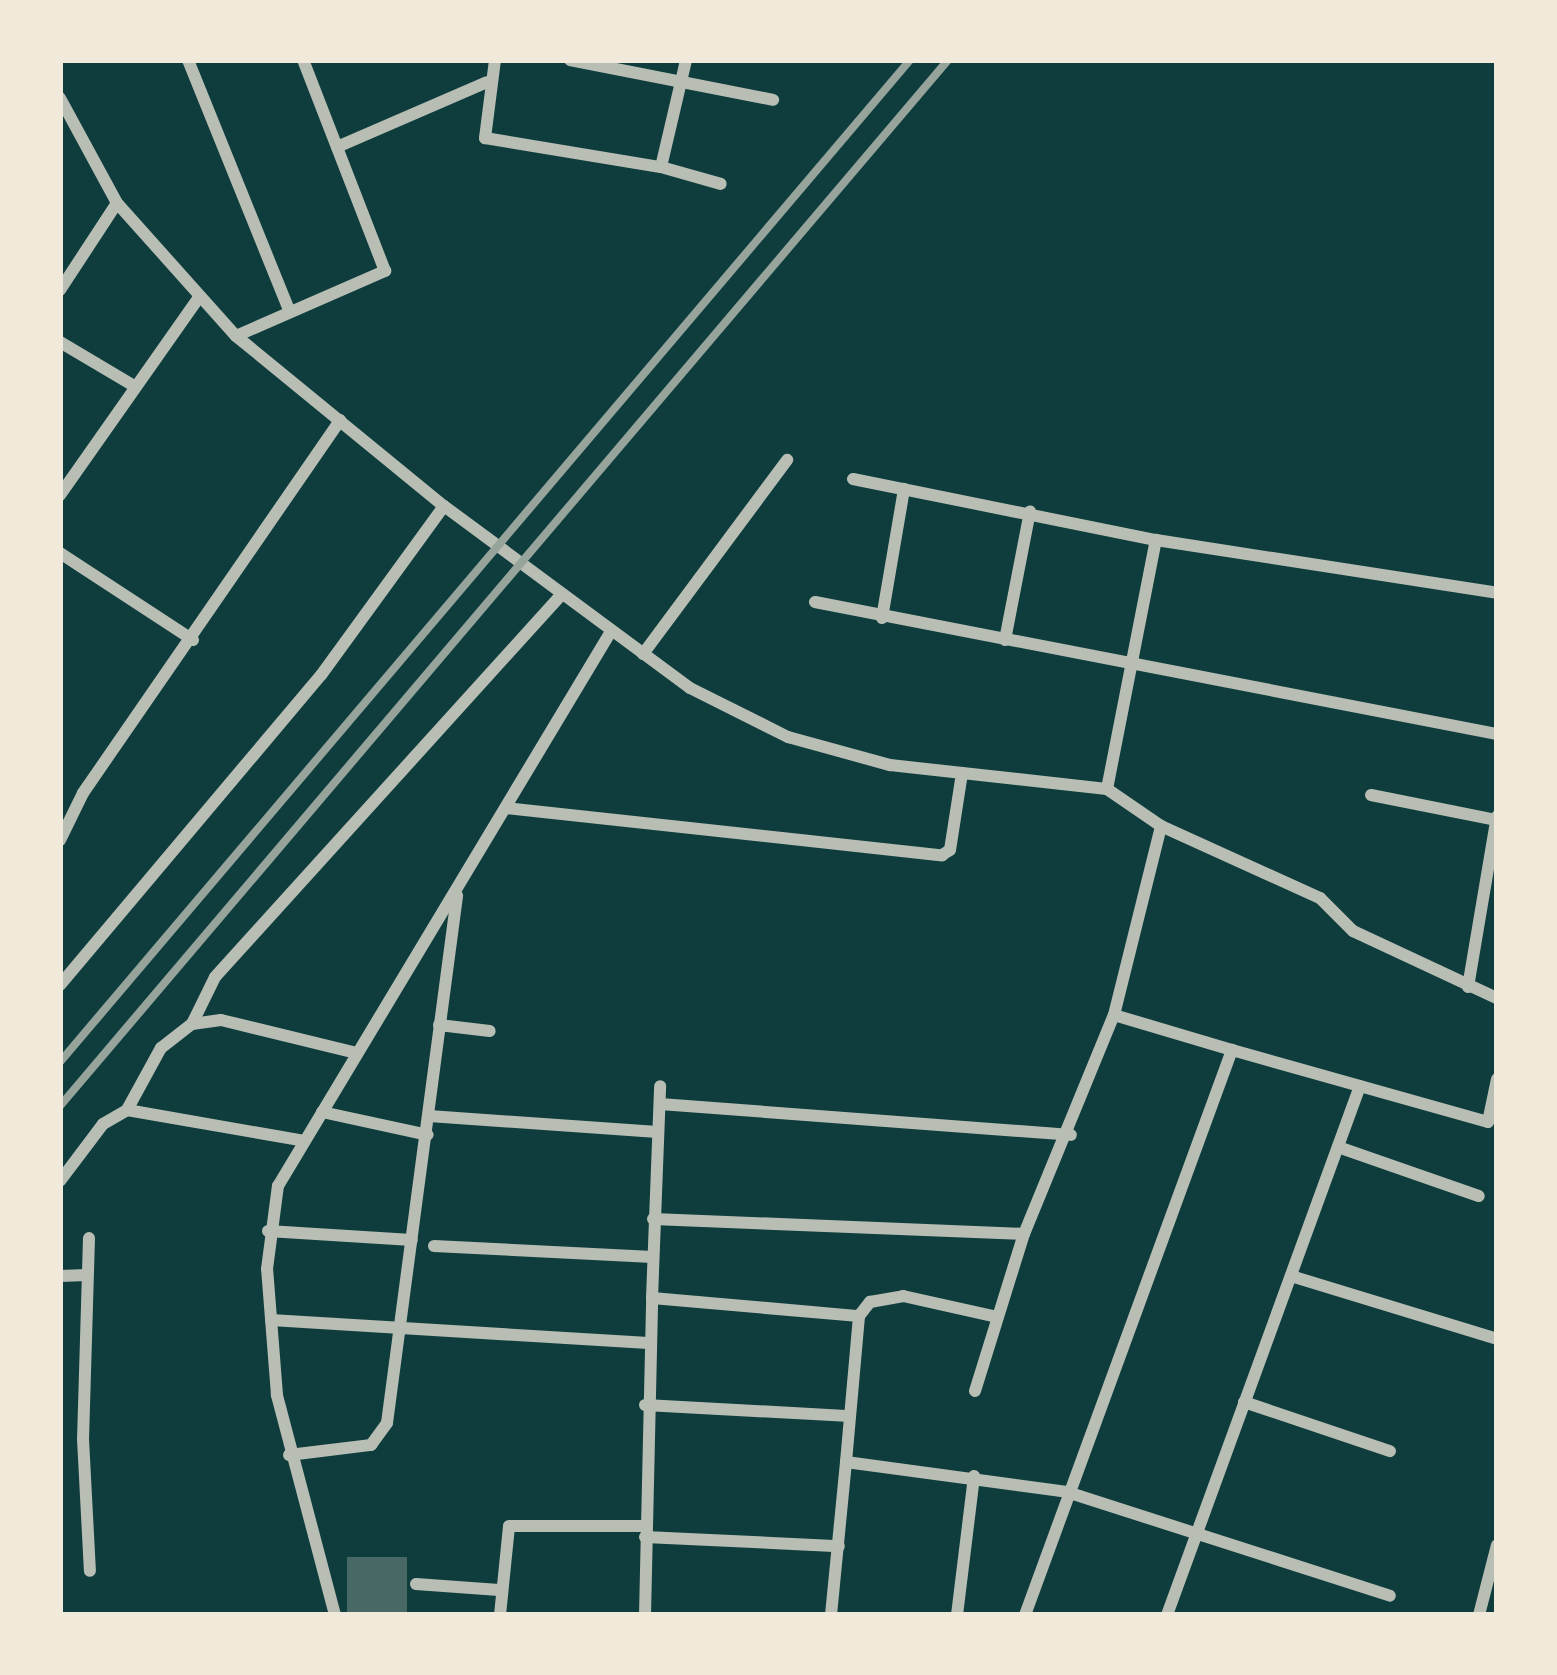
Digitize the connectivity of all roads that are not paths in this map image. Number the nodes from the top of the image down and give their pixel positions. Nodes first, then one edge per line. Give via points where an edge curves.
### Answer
1 (188, 60) edge
2 (303, 60) edge
3 (495, 60) edge
4 (570, 60) edge
5 (686, 60) edge
6 (487, 82) junction
7 (681, 82) junction
8 (60, 98) edge
9 (773, 100) dead end
10 (337, 147) junction
11 (661, 166) junction
12 (721, 184) dead end
13 (117, 203) junction
14 (60, 290) edge
15 (200, 296) junction
16 (288, 308) junction
17 (236, 336) junction
18 (60, 342) edge
19 (134, 386) junction
20 (340, 420) junction
21 (787, 460) dead end
22 (853, 479) dead end
23 (904, 489) junction
24 (60, 494) edge
25 (445, 506) junction
26 (1030, 511) junction
27 (1156, 540) junction
28 (60, 553) edge
29 (557, 590) junction
30 (1497, 593) edge
31 (814, 602) dead end
32 (882, 618) junction
33 (610, 633) junction
34 (193, 640) junction
35 (1005, 640) junction
36 (643, 654) junction
37 (1130, 664) junction
38 (1497, 734) edge
39 (962, 773) junction
40 (1108, 789) junction
41 (1371, 796) dead end
42 (506, 808) junction
43 (1497, 818) edge
44 (1161, 826) junction
45 (60, 840) edge
46 (458, 888) junction
47 (60, 985) edge
48 (1468, 988) junction
49 (1497, 998) edge
50 (1114, 1015) junction
51 (192, 1024) junction
52 (440, 1024) junction
53 (490, 1031) dead end
54 (1232, 1050) junction
55 (356, 1053) junction
56 (1497, 1079) edge
57 (660, 1086) dead end
58 (1360, 1086) junction
59 (660, 1104) junction
60 (127, 1110) junction
61 (322, 1112) junction
62 (429, 1116) junction
63 (1492, 1123) edge
64 (657, 1132) junction
65 (428, 1135) junction
66 (1071, 1135) junction
67 (304, 1141) junction
68 (1338, 1147) junction
69 (60, 1181) edge
70 (1479, 1196) dead end
71 (653, 1219) junction
72 (268, 1231) junction
73 (1024, 1234) junction
74 (88, 1238) dead end
75 (412, 1240) junction
76 (434, 1246) dead end
77 (653, 1257) junction
78 (60, 1276) edge
79 (87, 1276) junction
80 (1291, 1276) junction
81 (652, 1298) junction
82 (860, 1316) junction
83 (997, 1316) junction
84 (272, 1320) junction
85 (402, 1329) junction
86 (1497, 1339) edge
87 (648, 1343) junction
88 (975, 1391) dead end
89 (1244, 1402) junction
90 (645, 1405) junction
91 (846, 1416) junction
92 (1390, 1451) dead end
93 (290, 1455) junction
94 (846, 1462) junction
95 (974, 1476) junction
96 (1067, 1492) junction
97 (645, 1532) junction
98 (1190, 1537) junction
99 (1497, 1545) edge
100 (839, 1546) junction
101 (90, 1571) dead end
102 (416, 1584) dead end
103 (500, 1590) junction
104 (1390, 1596) dead end
105 (335, 1615) edge
106 (500, 1615) edge
107 (645, 1615) edge
108 (831, 1615) edge
109 (957, 1615) edge
110 (1025, 1615) edge
111 (1167, 1615) edge
112 (1479, 1615) edge

1 - 16 street
2 - 10 street
3 - 6 street
4 - 7 street
5 - 7 street
6 - 10 street
6 - 11 street via 485,138
7 - 9 street
7 - 11 street
8 - 13 street
10 - 16 street via 385,271
11 - 12 street
13 - 14 street
13 - 15 street
15 - 17 street
15 - 19 street
16 - 17 street
17 - 20 street
18 - 19 street
19 - 24 street
20 - 25 street
20 - 34 street
21 - 36 street
22 - 23 street
23 - 26 street
23 - 32 street
25 - 29 street
25 - 47 street via 321,676
26 - 27 street
26 - 35 street
27 - 30 street
27 - 37 street
28 - 34 street
29 - 33 street
29 - 51 street via 215,977
31 - 32 street
32 - 35 street
33 - 36 street
33 - 42 street
34 - 45 street via 83,793
35 - 37 street
36 - 39 street via 690,688 788,737 890,765
37 - 38 street
37 - 40 street
39 - 40 street
39 - 42 street via 950,850 941,855
40 - 44 street
41 - 43 street
42 - 46 street
43 - 48 street
44 - 48 street via 1319,898 1353,931
44 - 50 street
46 - 52 street
46 - 55 street
48 - 49 street
50 - 54 street
50 - 66 street
51 - 55 street via 221,1020
51 - 60 street via 161,1048
52 - 53 street
52 - 62 street
54 - 58 street
54 - 96 street
55 - 61 street
56 - 63 street
57 - 59 street
58 - 63 street
58 - 68 street
59 - 64 street
59 - 66 street
60 - 67 street
60 - 69 street via 103,1124
61 - 65 street
61 - 67 street
62 - 64 street
62 - 65 street
64 - 71 street
65 - 75 street
66 - 73 street
67 - 72 street via 278,1186
68 - 70 street
68 - 80 street
71 - 73 street
71 - 77 street
72 - 75 street
72 - 84 street
73 - 83 street
74 - 79 street
75 - 85 street
76 - 77 street
77 - 81 street
78 - 79 street
79 - 101 street
80 - 86 street
80 - 89 street
81 - 82 street
81 - 87 street
82 - 83 street via 870,1302 903,1296
82 - 91 street
83 - 88 street
84 - 85 street
84 - 93 street
85 - 87 street
85 - 93 street via 381,1437 346,1451
87 - 90 street
89 - 92 street
89 - 98 street
90 - 91 street
90 - 97 street
91 - 94 street
93 - 105 street
94 - 95 street
94 - 100 street
95 - 96 street
95 - 109 street
96 - 98 street
96 - 110 street
97 - 100 street
97 - 103 street via 517,1522 505,1534
97 - 107 street
98 - 104 street
98 - 111 street
99 - 112 street
100 - 108 street
102 - 103 street
103 - 106 street

